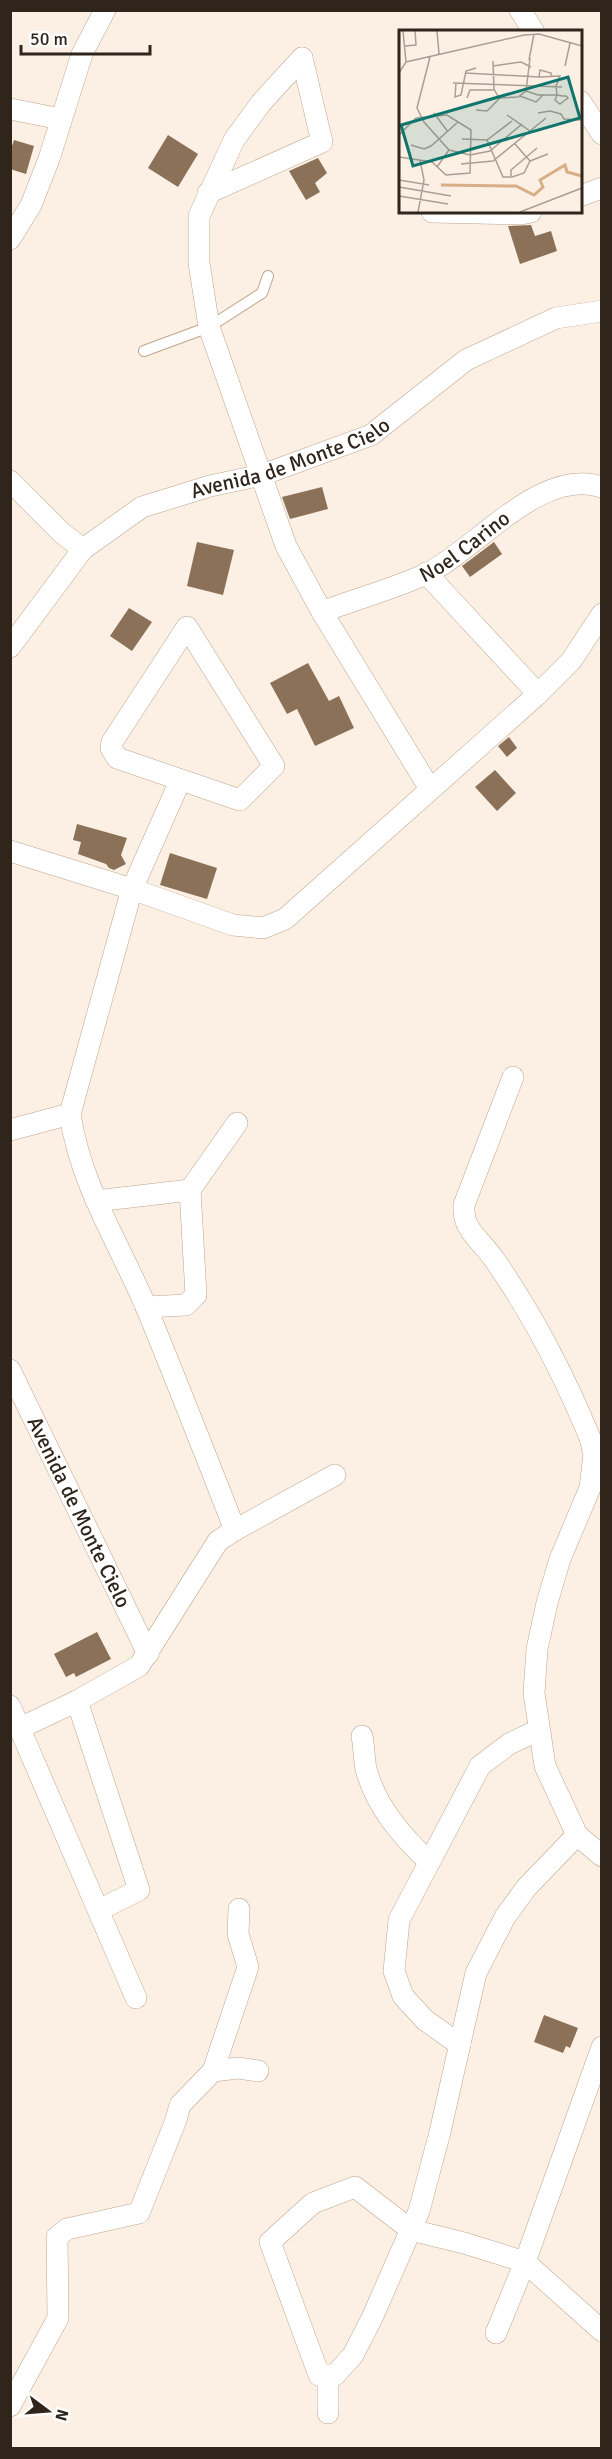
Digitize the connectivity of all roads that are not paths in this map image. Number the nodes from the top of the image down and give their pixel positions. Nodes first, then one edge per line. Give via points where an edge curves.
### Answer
1 (105, 10) edge
2 (520, 10) edge
3 (533, 30) edge
4 (582, 104) edge
5 (10, 110) edge
6 (61, 119) junction
7 (602, 134) edge
8 (602, 188) edge
9 (208, 193) junction
10 (582, 195) edge
11 (476, 213) edge
12 (526, 213) edge
13 (10, 239) edge
14 (268, 276) dead end
15 (602, 311) edge
16 (208, 327) junction
17 (144, 351) dead end
18 (262, 476) junction
19 (10, 481) edge
20 (602, 487) edge
21 (83, 549) junction
22 (426, 573) junction
23 (322, 612) junction
24 (602, 614) edge
25 (10, 646) edge
26 (538, 694) junction
27 (180, 781) junction
28 (429, 789) junction
29 (10, 851) edge
30 (132, 889) junction
31 (513, 1077) dead end
32 (70, 1114) junction
33 (237, 1123) dead end
34 (10, 1130) edge
35 (190, 1190) junction
36 (96, 1202) junction
37 (146, 1307) junction
38 (10, 1370) edge
39 (596, 1436) edge
40 (335, 1475) dead end
41 (235, 1530) junction
42 (148, 1654) junction
43 (77, 1701) junction
44 (10, 1706) edge
45 (20, 1728) junction
46 (538, 1730) junction
47 (362, 1736) dead end
48 (577, 1835) junction
49 (602, 1856) edge
50 (429, 1862) junction
51 (239, 1909) dead end
52 (99, 1910) junction
53 (136, 1998) dead end
54 (460, 2044) junction
55 (602, 2047) edge
56 (258, 2071) dead end
57 (213, 2072) junction
58 (411, 2230) junction
59 (525, 2262) junction
60 (602, 2331) edge
61 (496, 2333) dead end
62 (328, 2375) junction
63 (10, 2406) edge
64 (328, 2413) dead end

1 - 6 street via 82,54
2 - 3 street
4 - 7 street
5 - 6 street
6 - 13 street via 31,205
8 - 10 street
9 - 9 street via 234,140 302,58 322,142
9 - 16 street via 199,216 199,263
11 - 12 street
14 - 16 lane via 262,292
15 - 18 street, Avenida de Monte Cielo via 556,318 466,360 371,435
16 - 17 lane
16 - 18 street
18 - 21 street, Avenida de Monte Cielo via 210,486 142,507
18 - 23 street via 286,546
19 - 21 street
20 - 22 street, Noel Carino via 569,483 542,493
21 - 25 street, Avenida de Monte Cielo
22 - 23 street, Noel Carino
22 - 26 street
23 - 28 street
24 - 26 street via 572,661
26 - 28 street
27 - 27 street via 240,800 274,766 187,627 111,748 117,758
27 - 30 street
28 - 30 street via 285,919 263,928 233,925
29 - 30 street
30 - 32 street
31 - 39 street via 464,1205 463,1217 543,1335
32 - 34 street
32 - 36 street via 72,1134
33 - 35 street
35 - 36 street
35 - 37 street via 196,1295 186,1305
36 - 37 street
37 - 41 street
38 - 42 street, Avenida de Monte Cielo
39 - 46 street via 590,1488 560,1558 537,1649 534,1693
40 - 41 street
41 - 42 street via 218,1541
42 - 43 street via 139,1666
43 - 45 street
43 - 52 street via 139,1890
44 - 45 street
45 - 52 street
46 - 48 street via 545,1767
46 - 50 street via 508,1744 480,1766
47 - 50 street via 367,1769 378,1799 400,1834
48 - 49 street
48 - 54 street via 526,1888 505,1917 476,1973
50 - 54 street via 399,1920 394,1971 410,2004 425,2020
51 - 57 street via 238,1934 248,1966
52 - 53 street
54 - 58 street via 427,2182
55 - 59 street
56 - 57 street via 237,2068
57 - 63 street via 180,2105 139,2213 67,2229 57,2237 58,2318
58 - 59 street
58 - 62 street via 353,2355 335,2375
58 - 62 street via 355,2187 313,2203 270,2242 312,2360 319,2375
59 - 60 street
59 - 61 street
62 - 64 street

